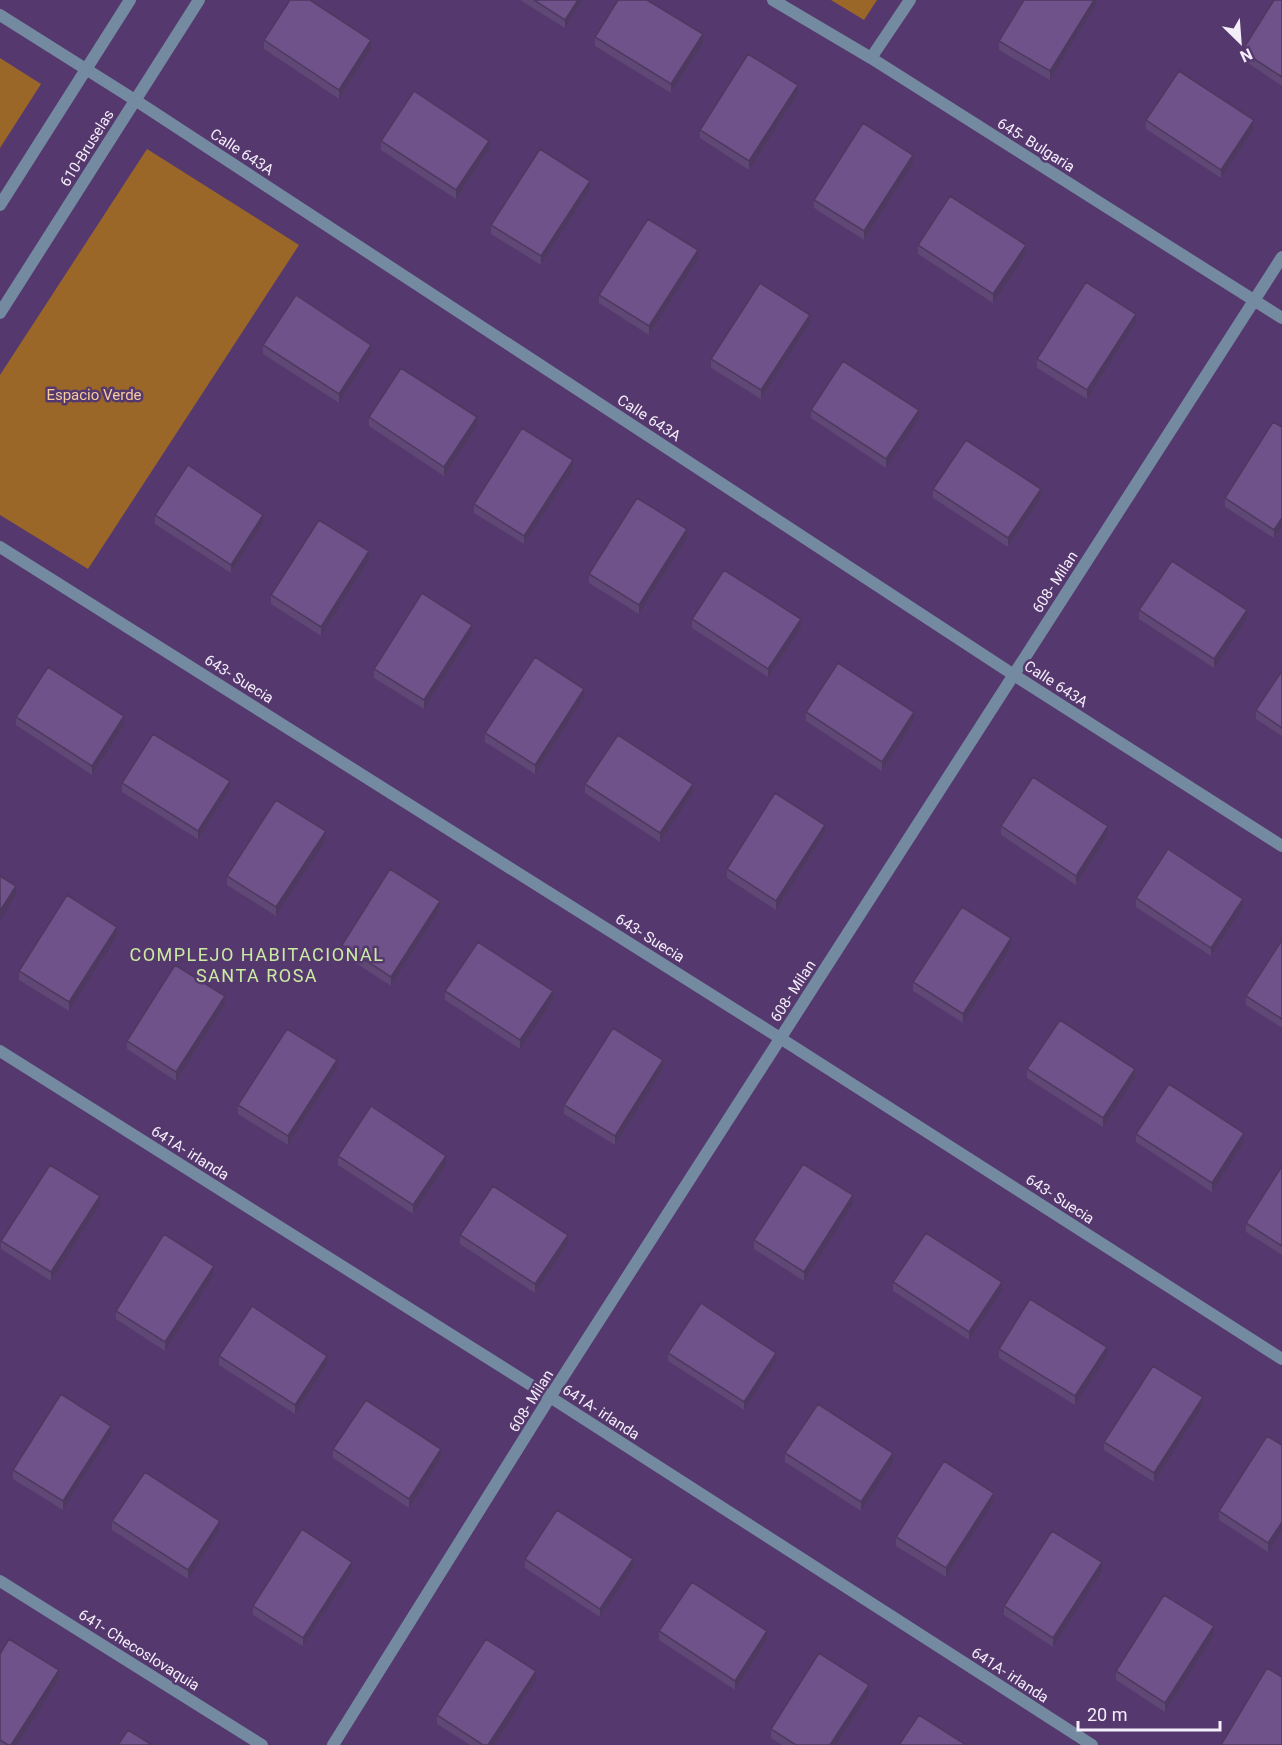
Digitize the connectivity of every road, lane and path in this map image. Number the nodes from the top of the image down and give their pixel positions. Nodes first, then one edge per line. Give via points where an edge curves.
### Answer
1 (130, 0) edge
2 (199, 0) edge
3 (773, 0) edge
4 (910, 0) edge
5 (0, 15) edge
6 (872, 58) junction
7 (85, 69) junction
8 (135, 100) junction
9 (0, 205) edge
10 (1282, 257) edge
11 (1254, 300) junction
12 (0, 313) edge
13 (1282, 318) edge
14 (0, 547) edge
15 (1014, 675) junction
16 (1282, 846) edge
17 (780, 1038) junction
18 (0, 1051) edge
19 (1282, 1359) edge
20 (550, 1397) junction
21 (0, 1581) edge
22 (262, 1745) edge
23 (333, 1745) edge
24 (1092, 1745) edge

1 - 7 street
2 - 8 street, 610-Bruselas
3 - 6 street, 645- Bulgaria
4 - 6 street
5 - 7 street, Calle 643A
6 - 11 street, 645- Bulgaria
7 - 8 street, Calle 643A
7 - 9 street
8 - 12 street, 610-Bruselas
8 - 15 street, Calle 643A
10 - 11 street, 608- Milan
11 - 13 street, 645- Bulgaria
11 - 15 street, 608- Milan
14 - 17 street, 643- Suecia
15 - 16 street, Calle 643A
15 - 17 street, 608- Milan
17 - 19 street, 643- Suecia
17 - 20 street, 608- Milan
18 - 20 street, 641A- irlanda
20 - 23 street, 608- Milan
20 - 24 street, 641A- irlanda
21 - 22 street, 641- Checoslovaquia

